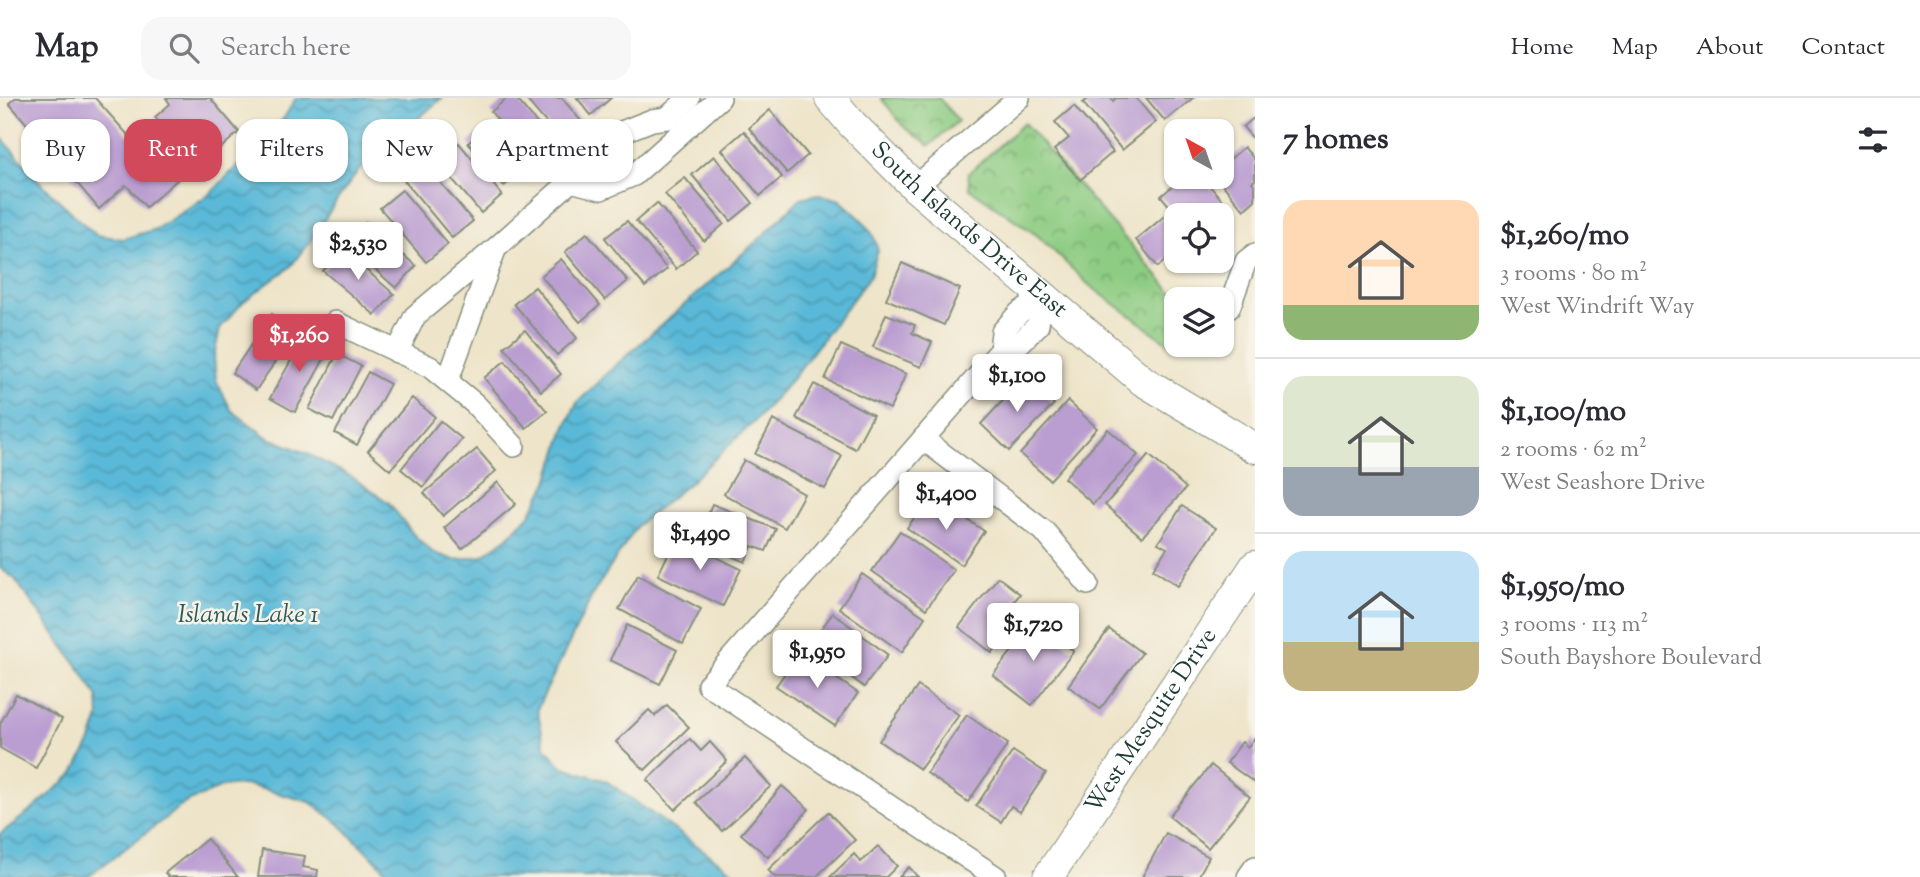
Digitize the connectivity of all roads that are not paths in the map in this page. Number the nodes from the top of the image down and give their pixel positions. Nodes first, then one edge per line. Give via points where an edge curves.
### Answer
1 (689, 98) edge
2 (720, 98) edge
3 (830, 98) edge
4 (1019, 98) edge
5 (633, 128) edge
6 (633, 175) edge
7 (569, 182) edge
8 (574, 182) edge
9 (618, 182) edge
10 (915, 187) junction
11 (495, 248) junction
12 (1255, 254) edge
13 (1234, 295) edge
14 (1042, 297) junction
15 (335, 322) dead end
16 (397, 352) junction
17 (448, 380) junction
18 (923, 439) junction
19 (514, 446) dead end
20 (1255, 448) edge
21 (1255, 566) edge
22 (1088, 584) dead end
23 (1255, 867) edge
24 (996, 877) edge
25 (1048, 877) edge
26 (1248, 877) edge

1 - 5 street via 667,118
2 - 6 street
3 - 10 street, South Islands Drive East
4 - 10 street
7 - 11 street
8 - 9 street via 601,189
10 - 14 street, South Islands Drive East
11 - 16 street via 415,316
11 - 17 street
12 - 13 street via 1246,261
14 - 18 street via 1038,325 1021,342 1000,351
14 - 20 street, South Islands Drive East via 1143,381
15 - 16 street
16 - 17 street
17 - 19 street
18 - 22 street via 1044,531
18 - 24 street via 708,685
21 - 25 street, West Mesquite Drive
23 - 26 street

